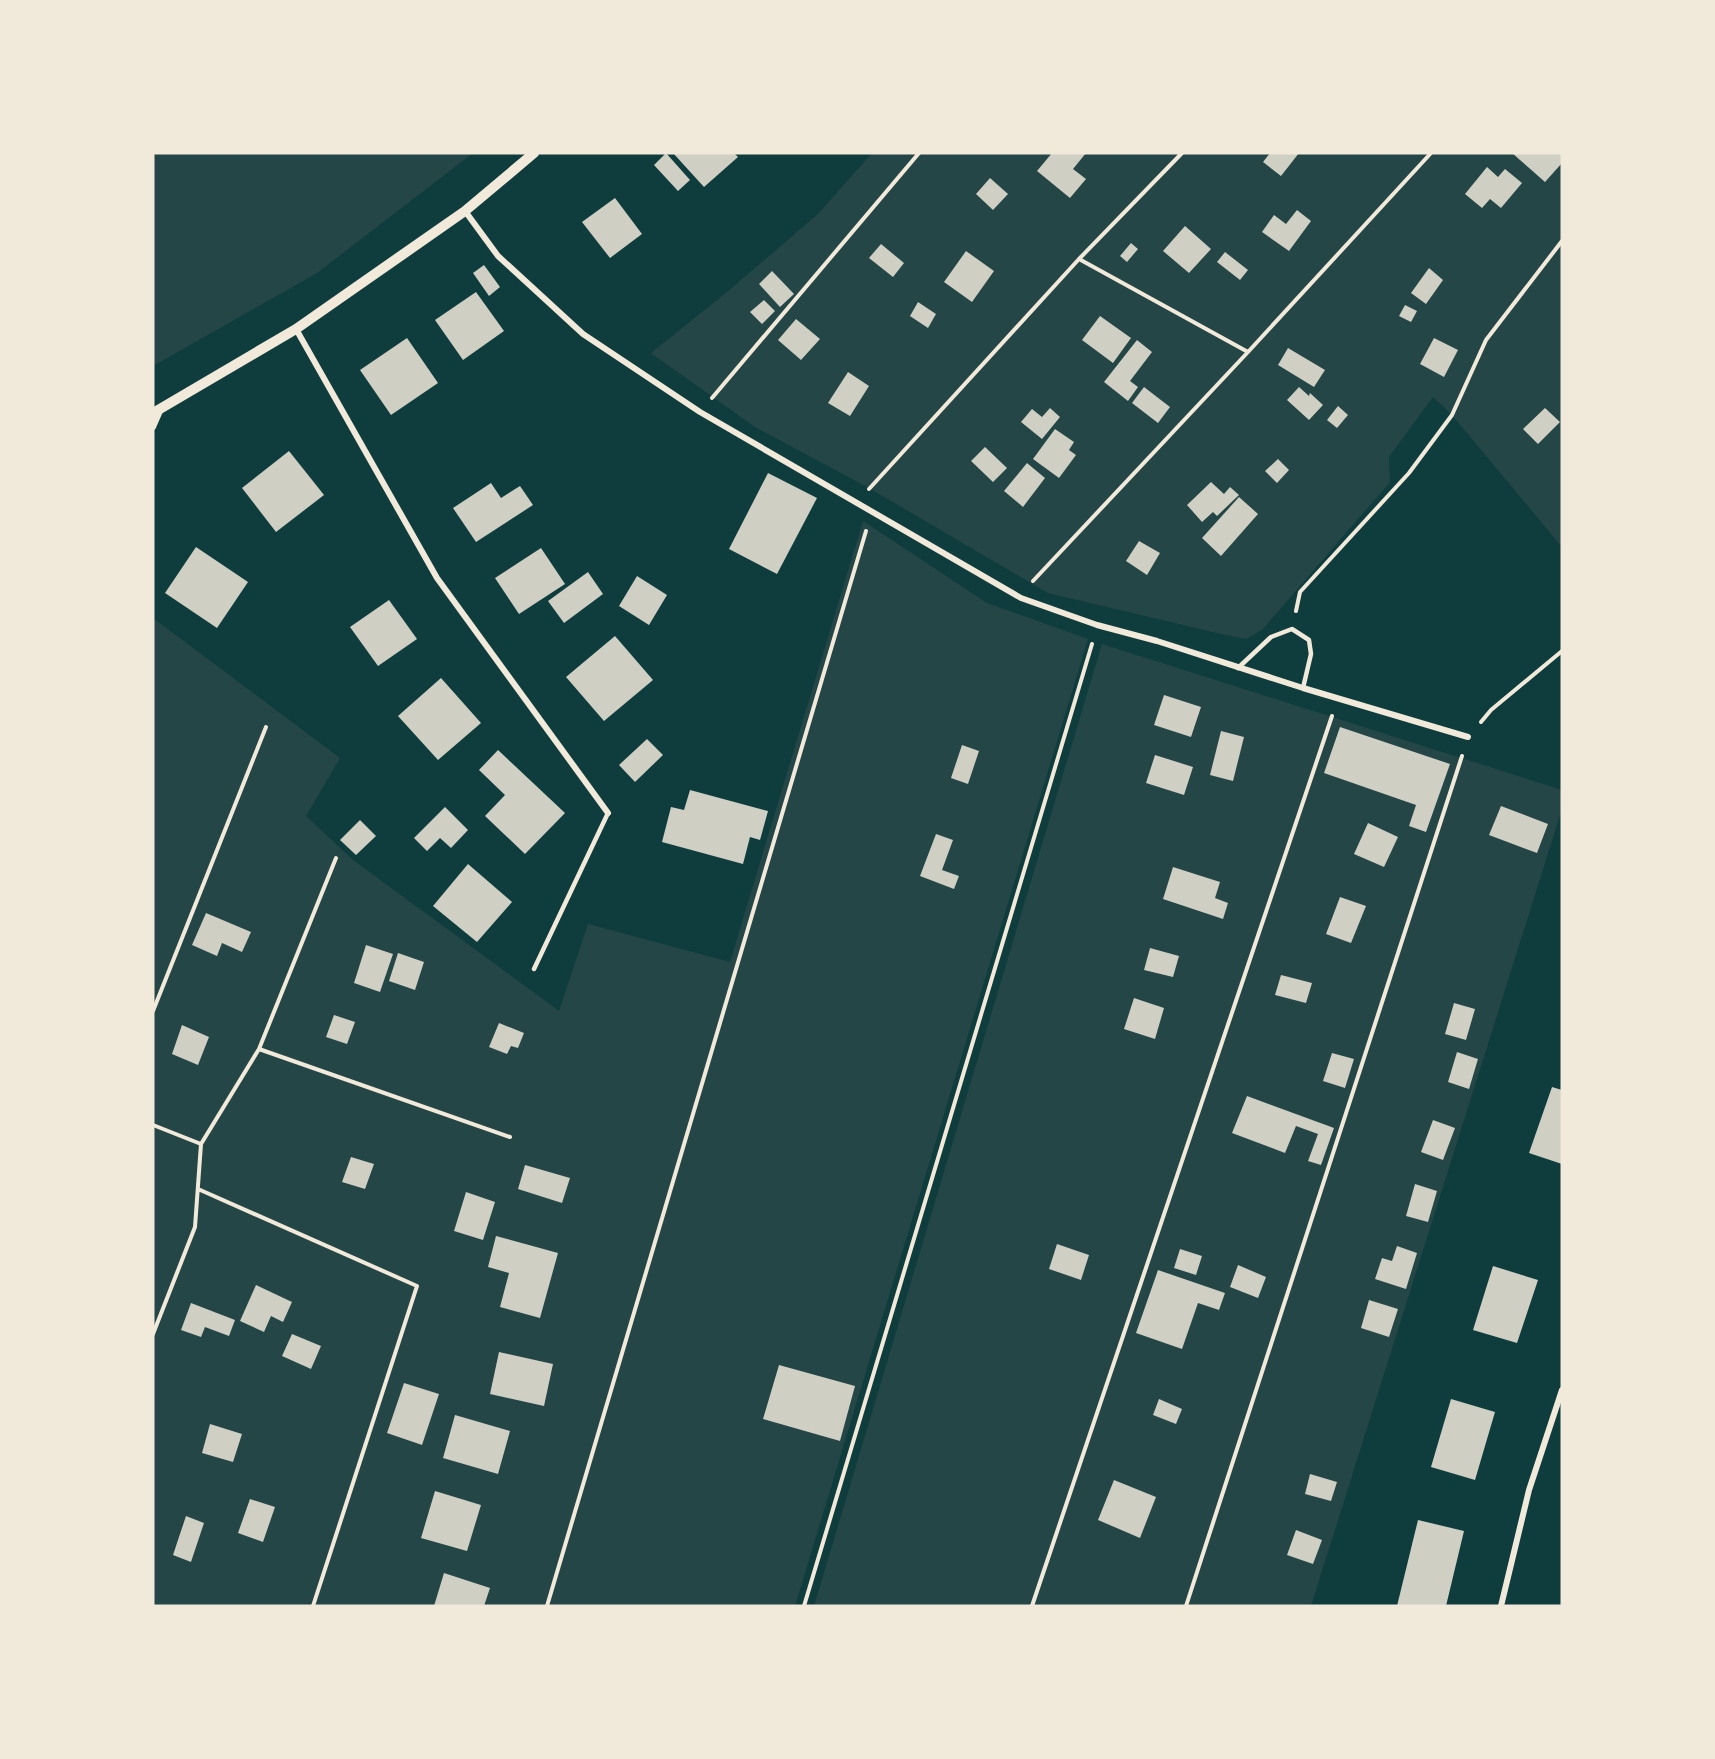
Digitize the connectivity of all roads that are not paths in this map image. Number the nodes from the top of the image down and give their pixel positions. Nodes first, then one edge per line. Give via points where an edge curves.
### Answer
1 (534, 153) edge
2 (465, 212) junction
3 (296, 329) junction
4 (157, 411) edge
5 (153, 427) edge
6 (1238, 668) junction
7 (1303, 688) junction
8 (1468, 737) road end
9 (608, 813) joint
10 (534, 969) dead end
11 (1562, 1390) edge
12 (1501, 1606) edge

1 - 2 street
2 - 3 street
2 - 6 street via 498,256 583,334 700,412 1021,598 1097,626
3 - 4 street
3 - 9 street via 437,578
4 - 5 street
6 - 7 street
6 - 7 lane via 1271,637 1292,629 1309,640 1311,654
7 - 8 street
9 - 10 lane
11 - 12 street via 1529,1490

